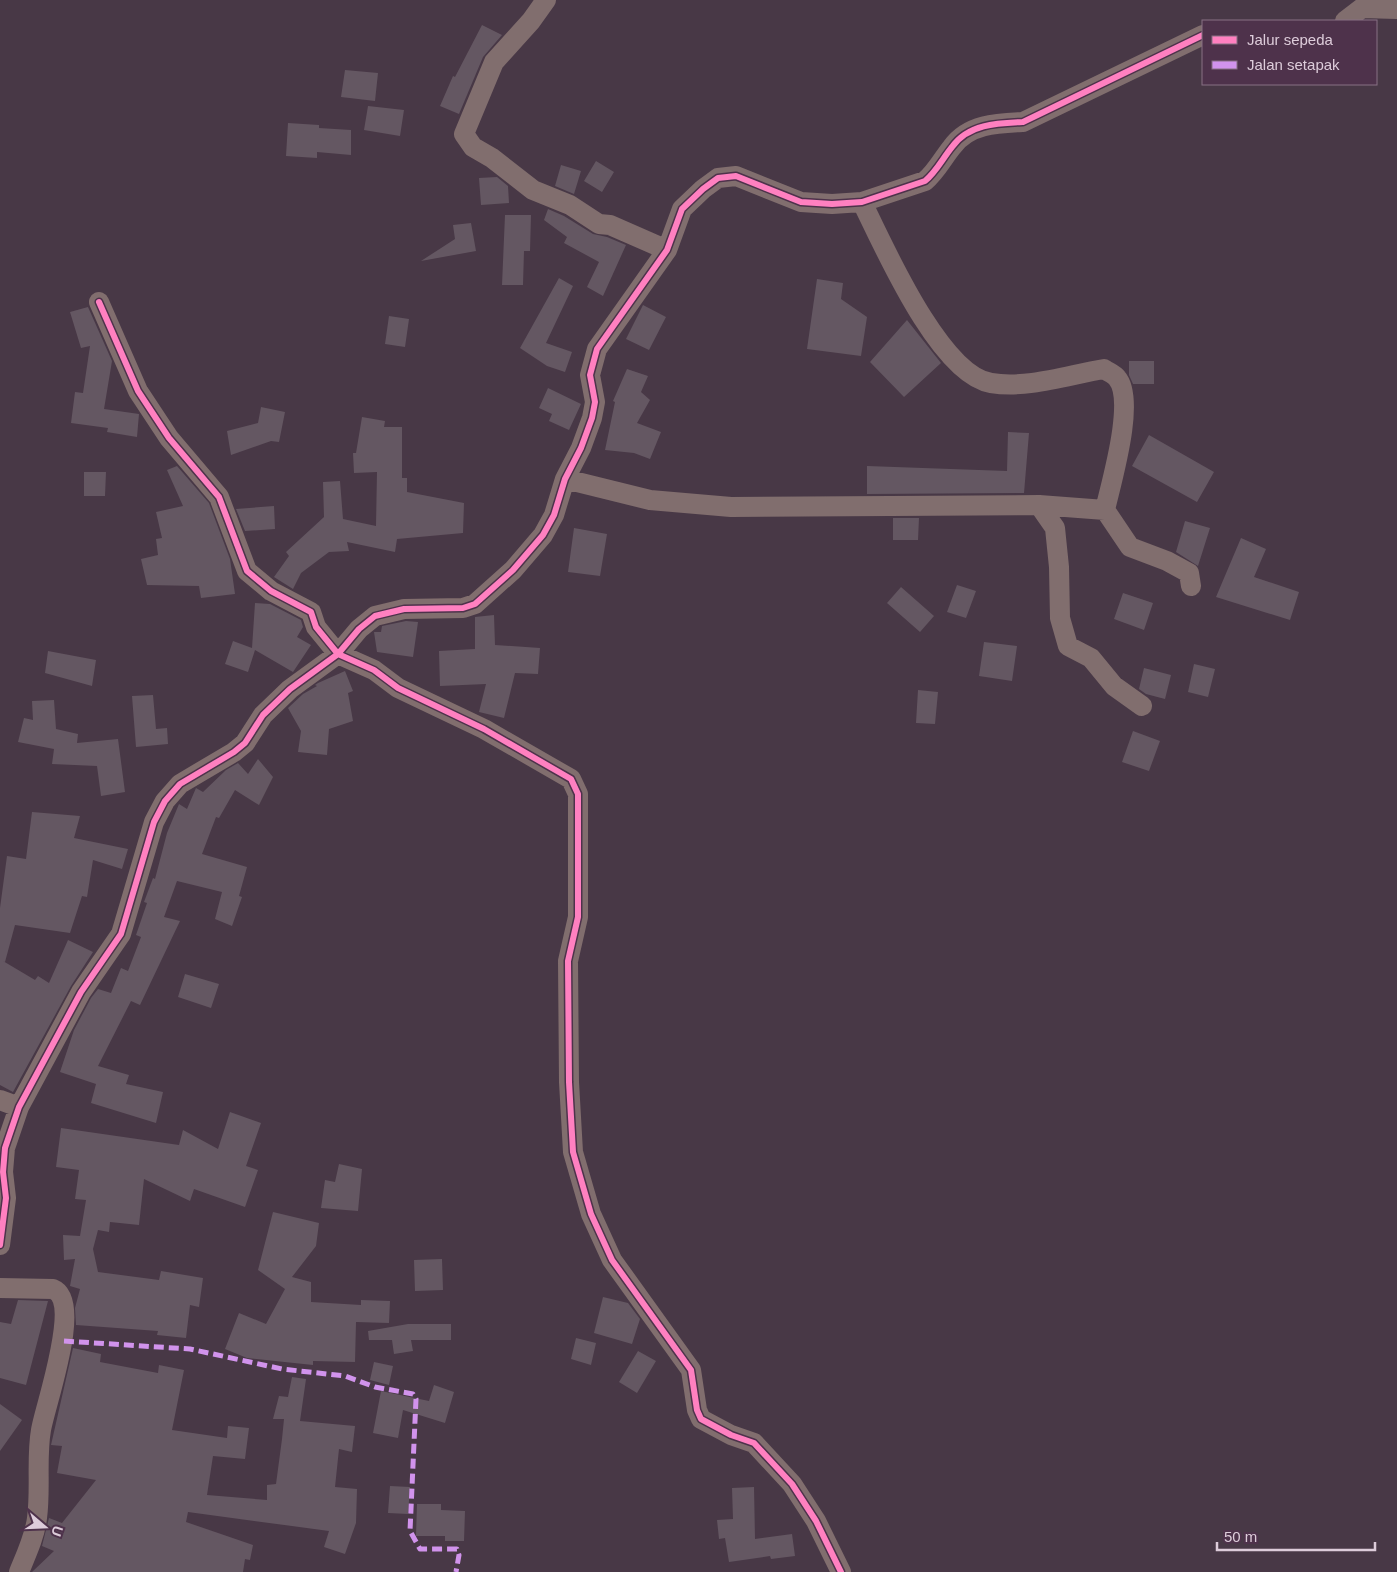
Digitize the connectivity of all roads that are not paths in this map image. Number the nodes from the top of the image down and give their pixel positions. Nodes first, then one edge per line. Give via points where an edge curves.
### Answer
1 (546, 0) edge
2 (1397, 9) edge
3 (1346, 20) edge
4 (1202, 35) edge
5 (862, 202) junction
6 (667, 250) junction
7 (99, 302) dead end
8 (565, 479) junction
9 (1040, 505) junction
10 (1105, 510) junction
11 (1191, 586) dead end
12 (338, 654) junction
13 (1142, 706) dead end
14 (9, 1103) edge
15 (0, 1245) edge
16 (0, 1288) edge
17 (19, 1572) edge
18 (841, 1572) edge

1 - 6 street via 494,62 464,134 473,147 533,190 570,205 599,224 610,225
2 - 3 street via 1362,8
4 - 5 street via 1023,122 996,123 964,133 925,181
5 - 6 street via 801,202 736,176 718,178 682,209
5 - 10 street via 930,332 962,369 990,383 1032,384 1104,369 1117,378 1124,396 1123,433
6 - 8 street via 597,349 590,375 595,402 592,418
7 - 12 street via 138,391 169,438 219,497 247,571 265,586 311,612 316,627
8 - 9 street via 650,500 731,507
8 - 12 street via 554,515 543,535 479,601 463,608 415,608 375,616
9 - 10 street
9 - 13 street via 1054,528 1060,618 1068,646 1091,658 1114,686
10 - 11 street via 1130,547 1190,574
12 - 14 street via 290,689 263,715 249,738 234,752 180,784 166,801 154,822 121,934
12 - 18 street via 374,670 398,688 484,729 571,779 576,786 579,894 578,917 568,962 569,1082 573,1152 591,1214 612,1260 691,1370 701,1419 754,1443 792,1484 816,1521
14 - 15 street via 3,1172 6,1198
16 - 17 street via 53,1289 60,1294 62,1302 64,1341 41,1431 37,1519

